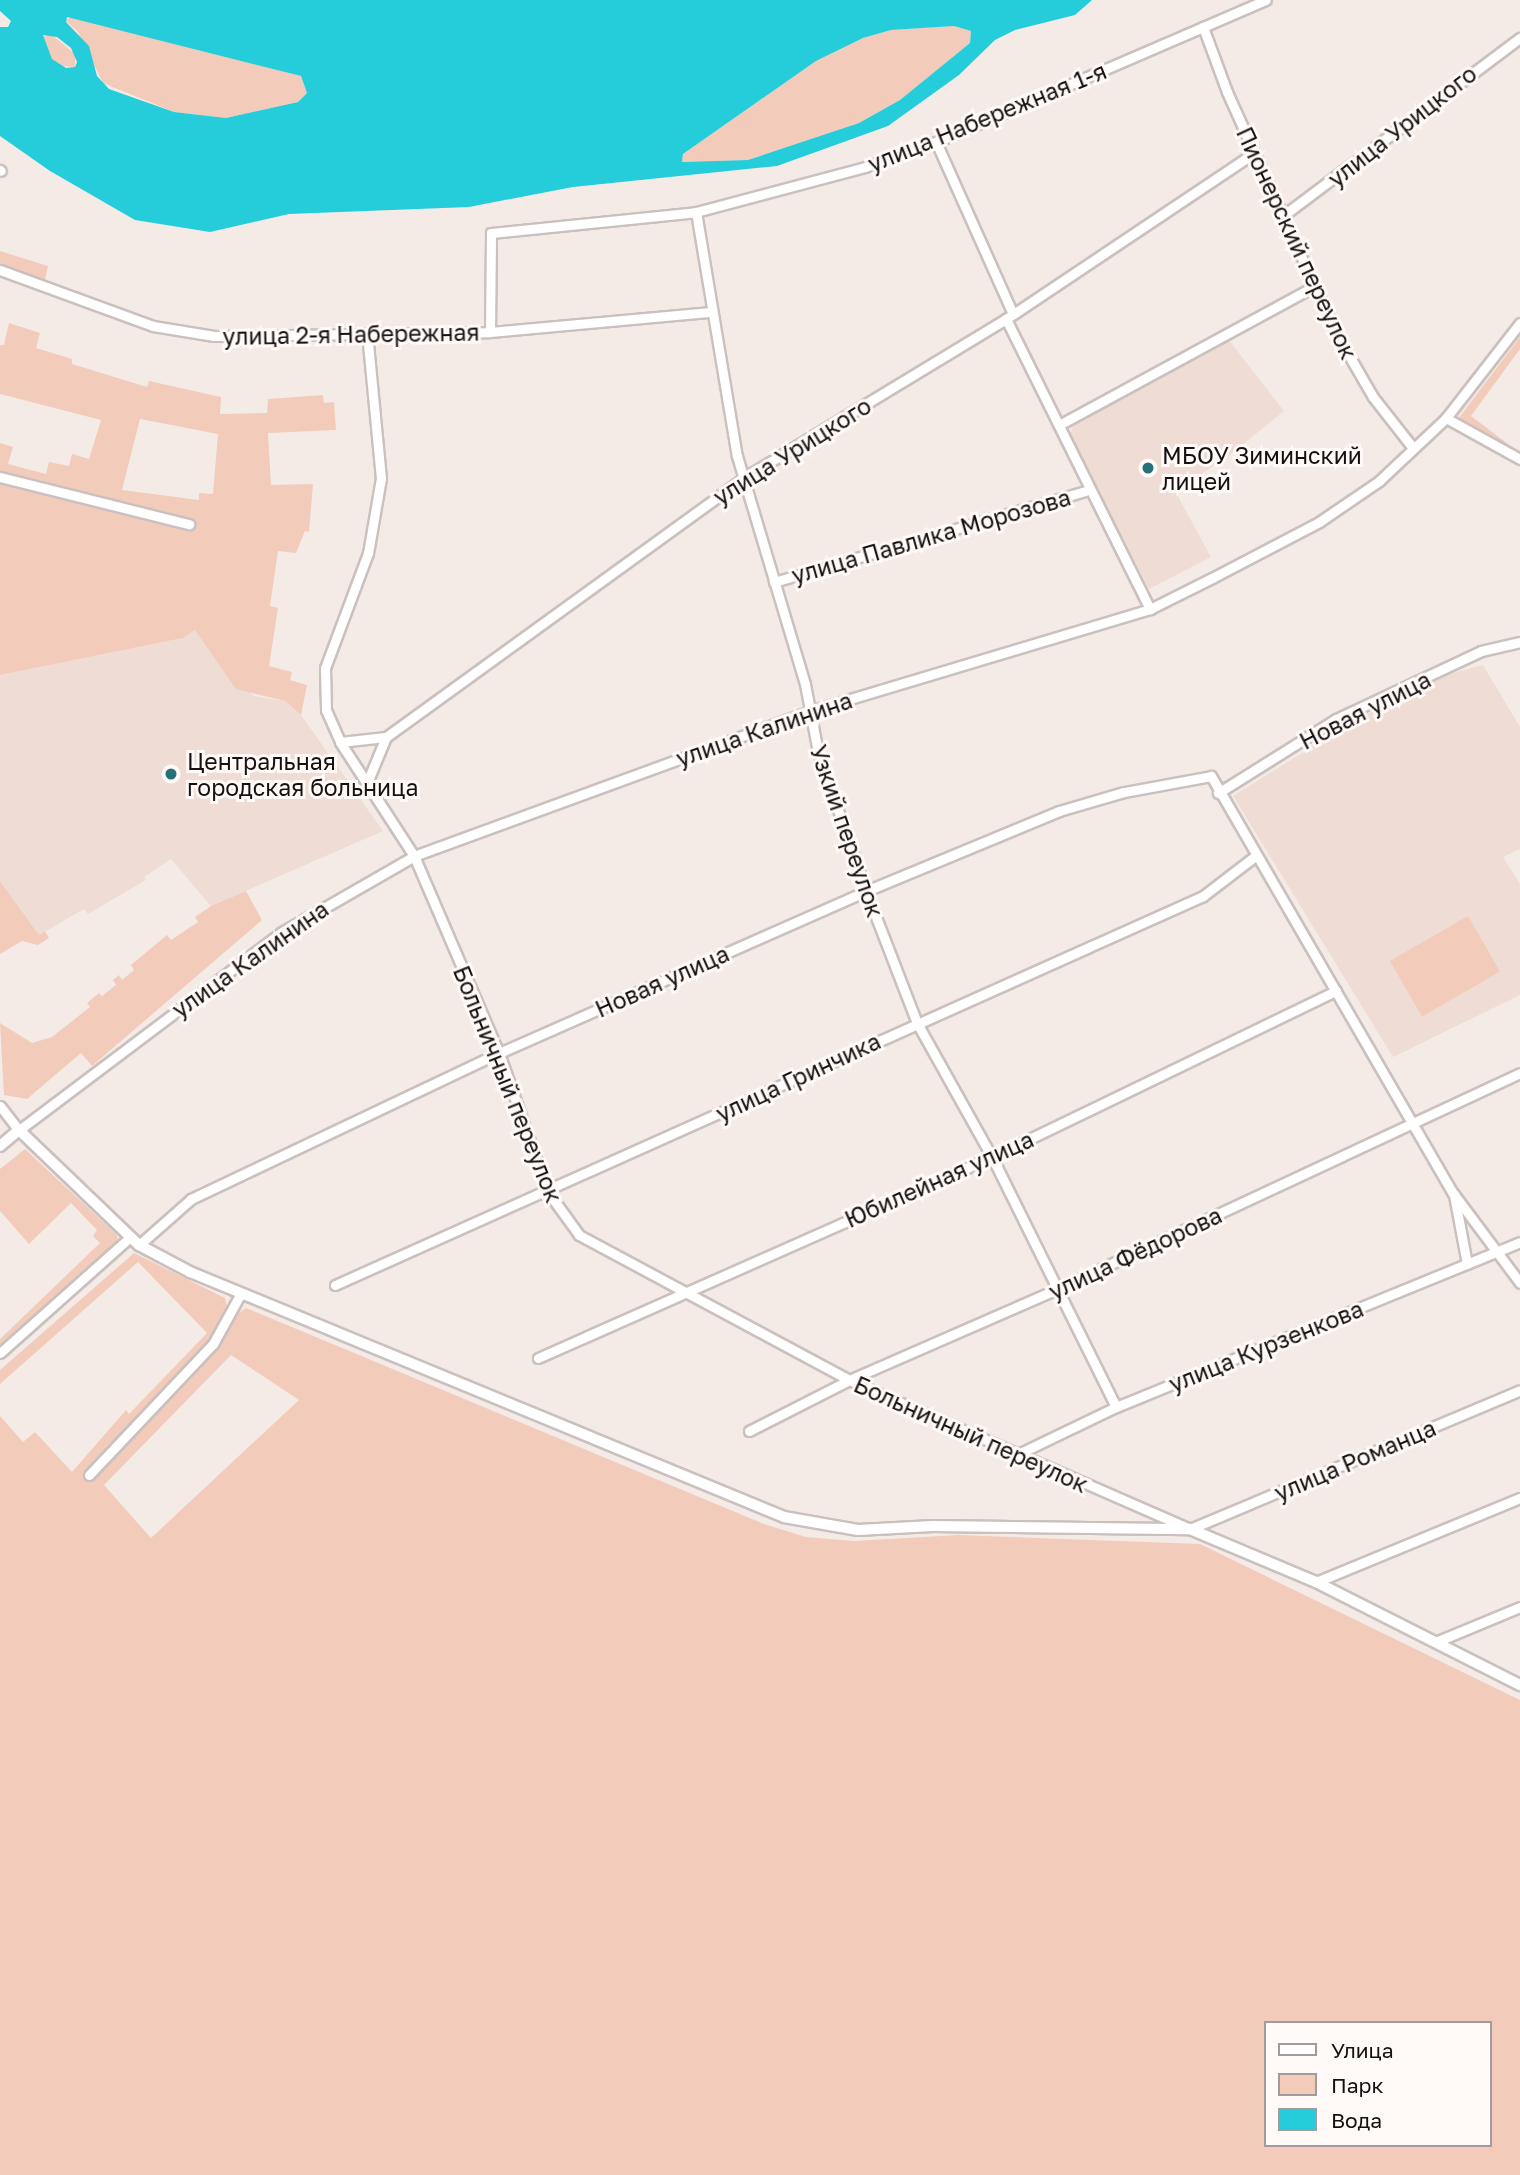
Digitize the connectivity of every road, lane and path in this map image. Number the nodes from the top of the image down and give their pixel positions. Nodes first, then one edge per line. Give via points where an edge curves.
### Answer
1 (1266, 0) edge
2 (1203, 27) junction
3 (1520, 38) edge
4 (936, 142) junction
5 (1254, 153) junction
6 (696, 212) junction
7 (1284, 215) junction
8 (0, 270) edge
9 (1315, 286) junction
10 (711, 312) junction
11 (1009, 316) junction
12 (1520, 323) edge
13 (490, 332) junction
14 (367, 333) junction
15 (1446, 418) junction
16 (1059, 425) junction
17 (1413, 448) junction
18 (1520, 459) edge
19 (0, 477) edge
20 (745, 477) junction
21 (1088, 490) junction
22 (189, 524) dead end
23 (774, 582) junction
24 (1150, 609) junction
25 (1520, 642) edge
26 (810, 711) junction
27 (386, 737) junction
28 (340, 742) junction
29 (366, 785) junction
30 (1217, 793) junction
31 (414, 856) junction
32 (1254, 857) junction
33 (866, 891) junction
34 (1336, 991) junction
35 (917, 1023) junction
36 (499, 1053) junction
37 (1520, 1073) edge
38 (0, 1106) edge
39 (1415, 1122) junction
40 (19, 1130) junction
41 (0, 1145) edge
42 (992, 1157) junction
43 (548, 1192) junction
44 (1453, 1193) junction
45 (135, 1241) junction
46 (1520, 1242) edge
47 (1499, 1251) junction
48 (1467, 1264) junction
49 (1520, 1283) edge
50 (335, 1285) dead end
51 (1057, 1289) junction
52 (242, 1293) junction
53 (680, 1293) junction
54 (0, 1353) edge
55 (538, 1358) dead end
56 (849, 1380) junction
57 (1520, 1390) edge
58 (1116, 1407) junction
59 (750, 1431) dead end
60 (1014, 1456) junction
61 (89, 1475) dead end
62 (1520, 1498) edge
63 (1190, 1529) junction
64 (1316, 1582) junction
65 (1520, 1607) edge
66 (1438, 1641) junction
67 (1520, 1685) edge

1 - 2 street, улица Набережная 1-я
2 - 4 street, улица Набережная 1-я
2 - 5 street, Пионерский переулок
3 - 7 street, улица Урицкого
4 - 6 street, улица Набережная 1-я via 842,174
4 - 11 street
5 - 7 street, Пионерский переулок
5 - 11 street, улица Урицкого
6 - 10 street, Узкий переулок
6 - 13 street, улица Набережная 1-я via 491,233
7 - 9 street, Пионерский переулок
8 - 14 street, улица 2-я Набережная via 153,326 214,336
9 - 16 street
9 - 17 street, Пионерский переулок via 1373,397
10 - 13 street, улица 2-я Набережная
10 - 20 street, Узкий переулок via 737,456
11 - 16 street
11 - 20 street, улица Урицкого
12 - 15 street, улица Калинина
13 - 14 street, улица 2-я Набережная
14 - 28 street, Больничный переулок via 381,478 368,553 325,668 326,710
15 - 17 street, улица Калинина
15 - 18 street
16 - 21 street
17 - 24 street, улица Калинина via 1379,481 1319,522
19 - 22 street
20 - 23 street, Узкий переулок
20 - 27 street, улица Урицкого
21 - 23 street, улица Павлика Морозова
21 - 24 street
23 - 26 street, Узкий переулок
24 - 26 street, улица Калинина
25 - 30 street, Новая улица via 1481,651 1336,719
26 - 31 street, улица Калинина
26 - 33 street, Узкий переулок via 818,752
27 - 28 street
27 - 29 street
28 - 29 street, Больничный переулок
29 - 31 street, Больничный переулок
30 - 32 street
30 - 33 street, Новая улица via 1211,776 1124,792 1059,811
31 - 36 street, Больничный переулок
31 - 40 street, улица Калинина via 282,932
32 - 34 street
32 - 35 street, улица Гринчика via 1203,896
33 - 35 street, Узкий переулок
33 - 36 street, Новая улица
34 - 39 street
34 - 42 street, Юбилейная улица
35 - 42 street, Узкий переулок
35 - 43 street, улица Гринчика
36 - 43 street, Больничный переулок
36 - 45 street, Новая улица via 191,1199
37 - 39 street, улица Фёдорова
38 - 40 street
39 - 44 street
39 - 51 street, улица Фёдорова
40 - 41 street, улица Калинина
40 - 45 street
42 - 51 street, Узкий переулок
42 - 53 street, Юбилейная улица
43 - 50 street, улица Гринчика
43 - 53 street, Больничный переулок via 579,1235
44 - 47 street
44 - 48 street
45 - 52 street
45 - 54 street, Новая улица
46 - 47 street, улица Курзенкова
47 - 48 street, улица Курзенкова
47 - 49 street
48 - 58 street, улица Курзенкова
51 - 56 street, улица Фёдорова
51 - 58 street, Узкий переулок
52 - 61 street via 213,1343
52 - 63 street via 784,1517 858,1530 933,1526
53 - 55 street, Юбилейная улица
53 - 56 street, Больничный переулок
56 - 59 street, улица Фёдорова
56 - 60 street, Больничный переулок
57 - 63 street, улица Романца
58 - 60 street, улица Курзенкова
60 - 63 street, Больничный переулок
62 - 64 street
63 - 64 street
64 - 66 street
65 - 66 street
66 - 67 street

